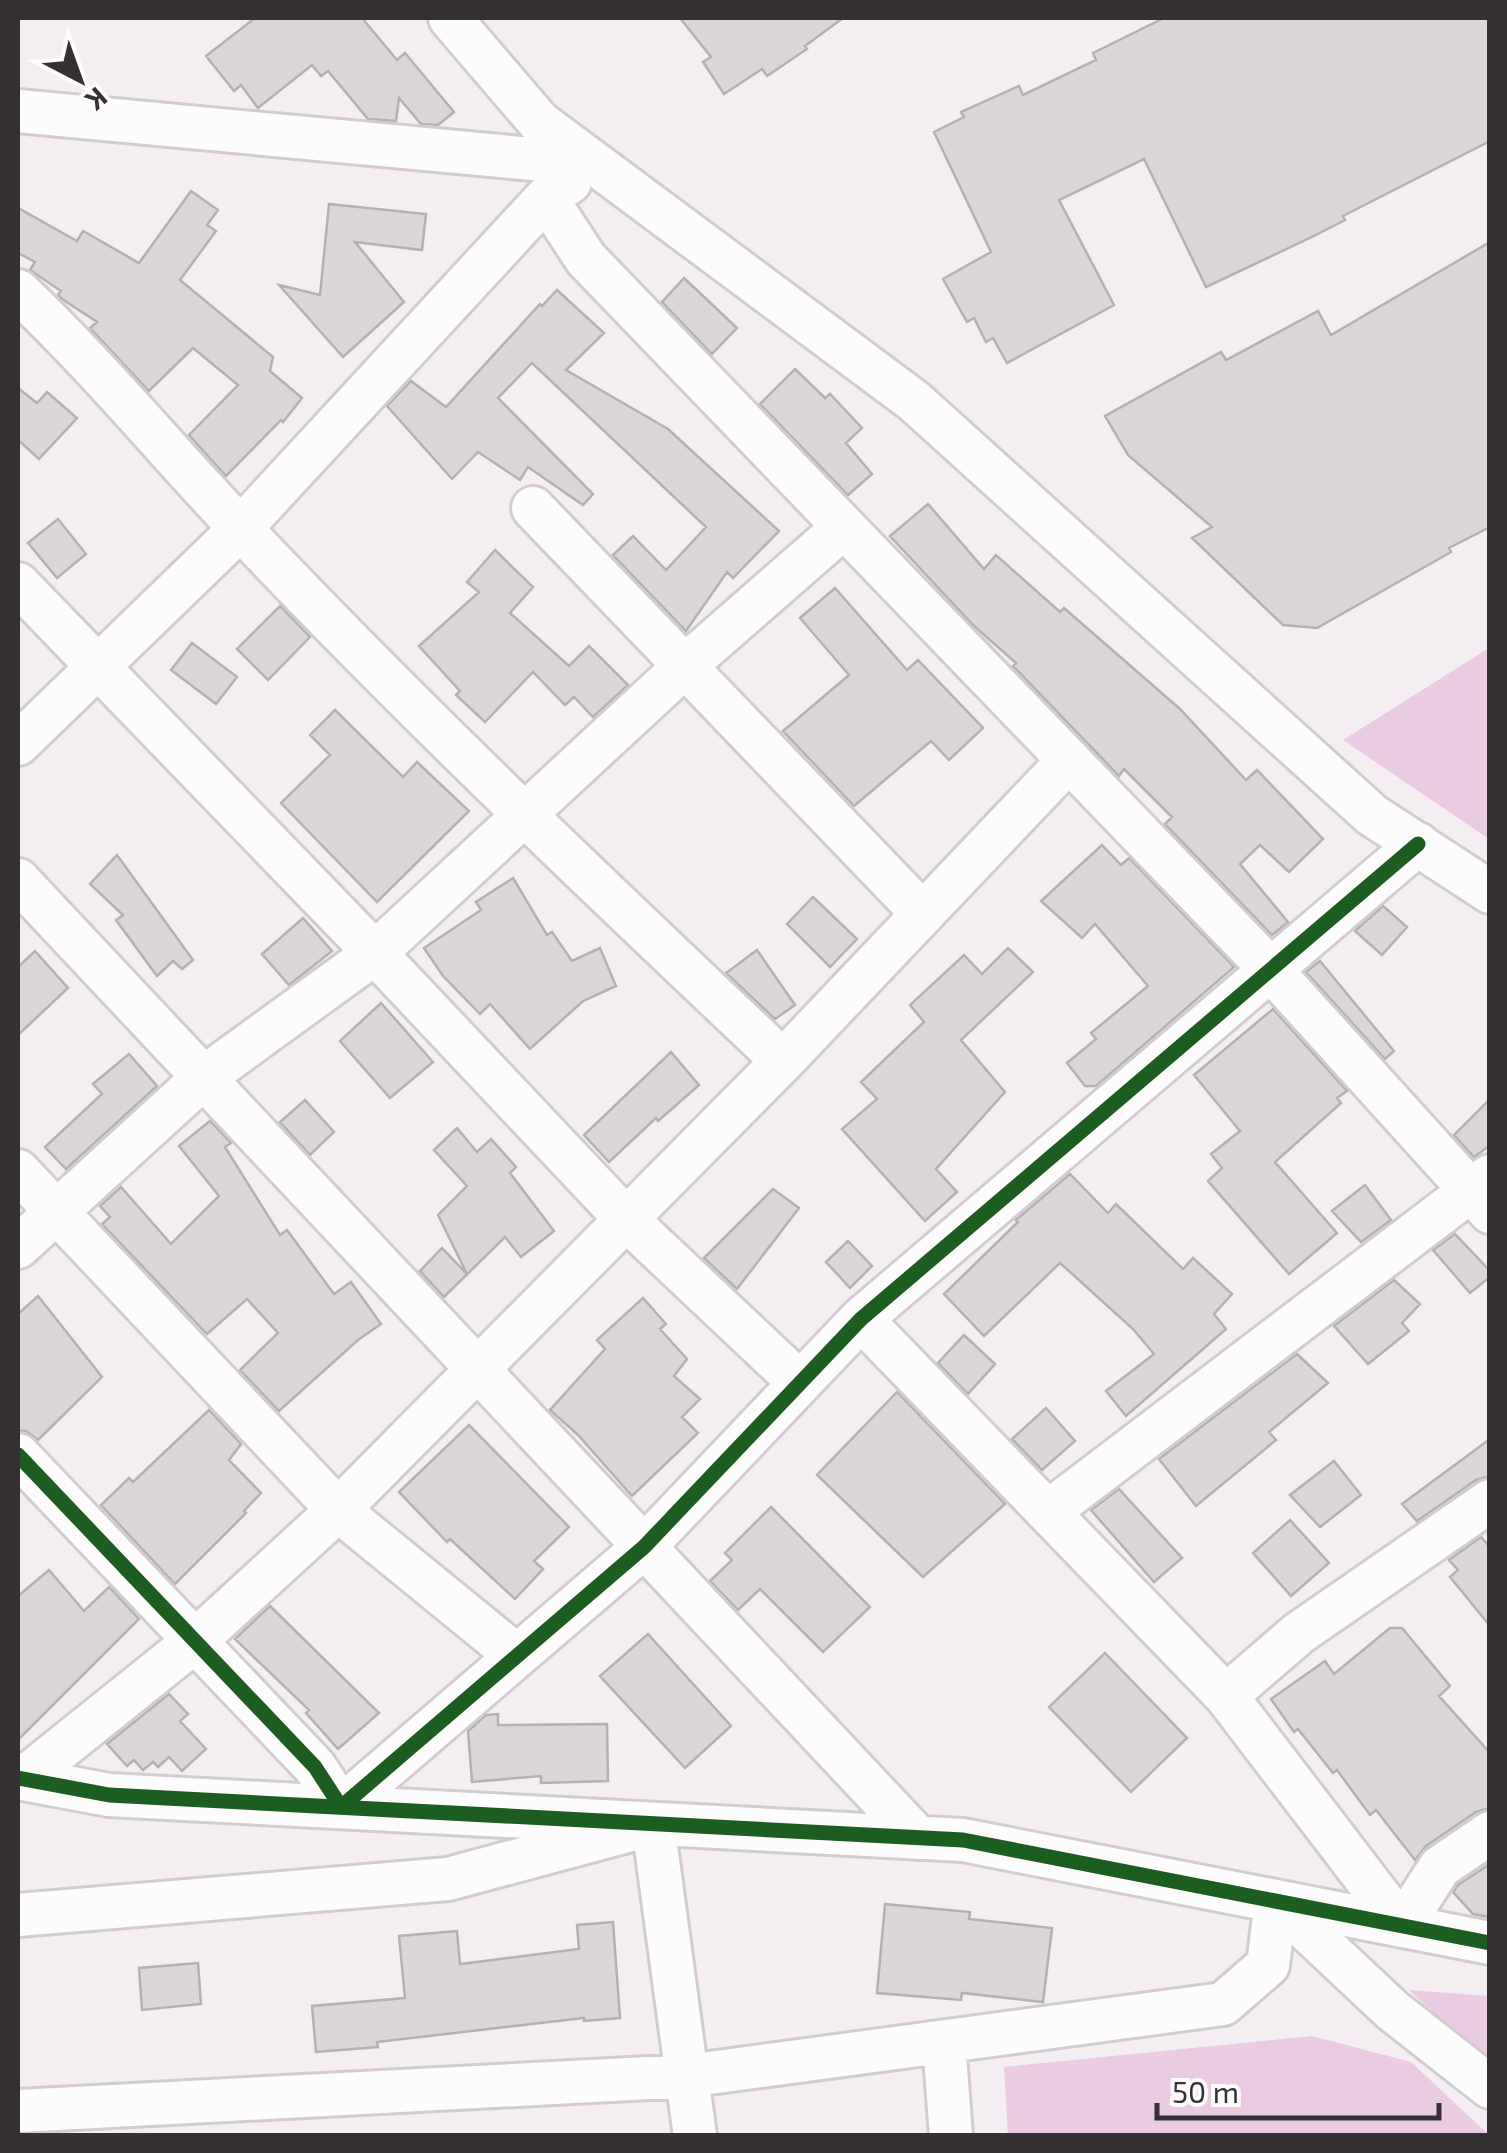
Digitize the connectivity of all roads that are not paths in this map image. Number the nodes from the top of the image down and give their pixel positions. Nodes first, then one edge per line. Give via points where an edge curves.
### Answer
1 (450, 18) edge
2 (18, 111) edge
3 (597, 165) junction
4 (546, 198) junction
5 (18, 291) edge
6 (533, 508) dead end
7 (844, 527) junction
8 (240, 528) junction
9 (18, 584) edge
10 (98, 666) junction
11 (685, 666) junction
12 (18, 744) edge
13 (1069, 760) junction
14 (523, 814) junction
15 (1418, 844) junction
16 (18, 880) edge
17 (1490, 892) edge
18 (923, 914) junction
19 (375, 953) junction
20 (1271, 970) junction
21 (783, 1061) junction
22 (204, 1078) junction
23 (18, 1171) edge
24 (1482, 1192) edge
25 (55, 1211) junction
26 (626, 1219) junction
27 (18, 1247) edge
28 (862, 1319) junction
29 (477, 1369) junction
30 (800, 1383) junction
31 (18, 1455) edge
32 (1490, 1501) edge
33 (338, 1510) junction
34 (1048, 1512) junction
35 (644, 1547) junction
36 (194, 1640) junction
37 (516, 1656) junction
38 (1226, 1696) junction
39 (19, 1777) edge
40 (341, 1807) junction
41 (653, 1824) junction
42 (1490, 1833) edge
43 (918, 1838) junction
44 (1276, 1901) junction
45 (18, 1915) edge
46 (1402, 1926) junction
47 (1490, 1943) edge
48 (944, 2042) junction
49 (687, 2076) junction
50 (1490, 2087) edge
51 (18, 2111) edge
52 (695, 2136) edge
53 (951, 2136) edge

1 - 3 street via 539,122
2 - 3 street
3 - 4 street
3 - 15 street via 914,400 1372,814
4 - 7 street via 586,259
4 - 8 street
5 - 8 street
6 - 11 street
7 - 11 street
7 - 13 street
8 - 10 street
8 - 14 street
9 - 10 street
10 - 12 street
10 - 19 street
11 - 14 street
11 - 18 street
13 - 18 street
13 - 20 street
14 - 19 street
14 - 21 street
15 - 17 street
15 - 20 street
16 - 22 street
18 - 21 street
19 - 22 street
19 - 26 street
20 - 24 street
20 - 28 street
21 - 26 street
22 - 25 street
22 - 29 street
23 - 25 street
24 - 34 street
25 - 27 street
25 - 33 street
26 - 29 street
26 - 30 street
28 - 30 street
28 - 34 street
29 - 33 street
29 - 35 street
30 - 35 street
31 - 36 street
32 - 38 street via 1299,1633
33 - 36 street
33 - 37 street
34 - 38 street
35 - 37 street
35 - 43 street
36 - 39 street
36 - 40 street via 315,1767
37 - 40 street
38 - 46 street
39 - 40 street via 109,1794
40 - 41 street
41 - 43 street
41 - 45 street via 448,1879
41 - 49 street
42 - 46 street via 1440,1867
43 - 44 street via 964,1840
44 - 46 street
44 - 48 street via 1268,1966 1224,2004
44 - 50 street via 1392,2010
46 - 47 street
48 - 49 street
48 - 53 street
49 - 51 street
49 - 52 street

